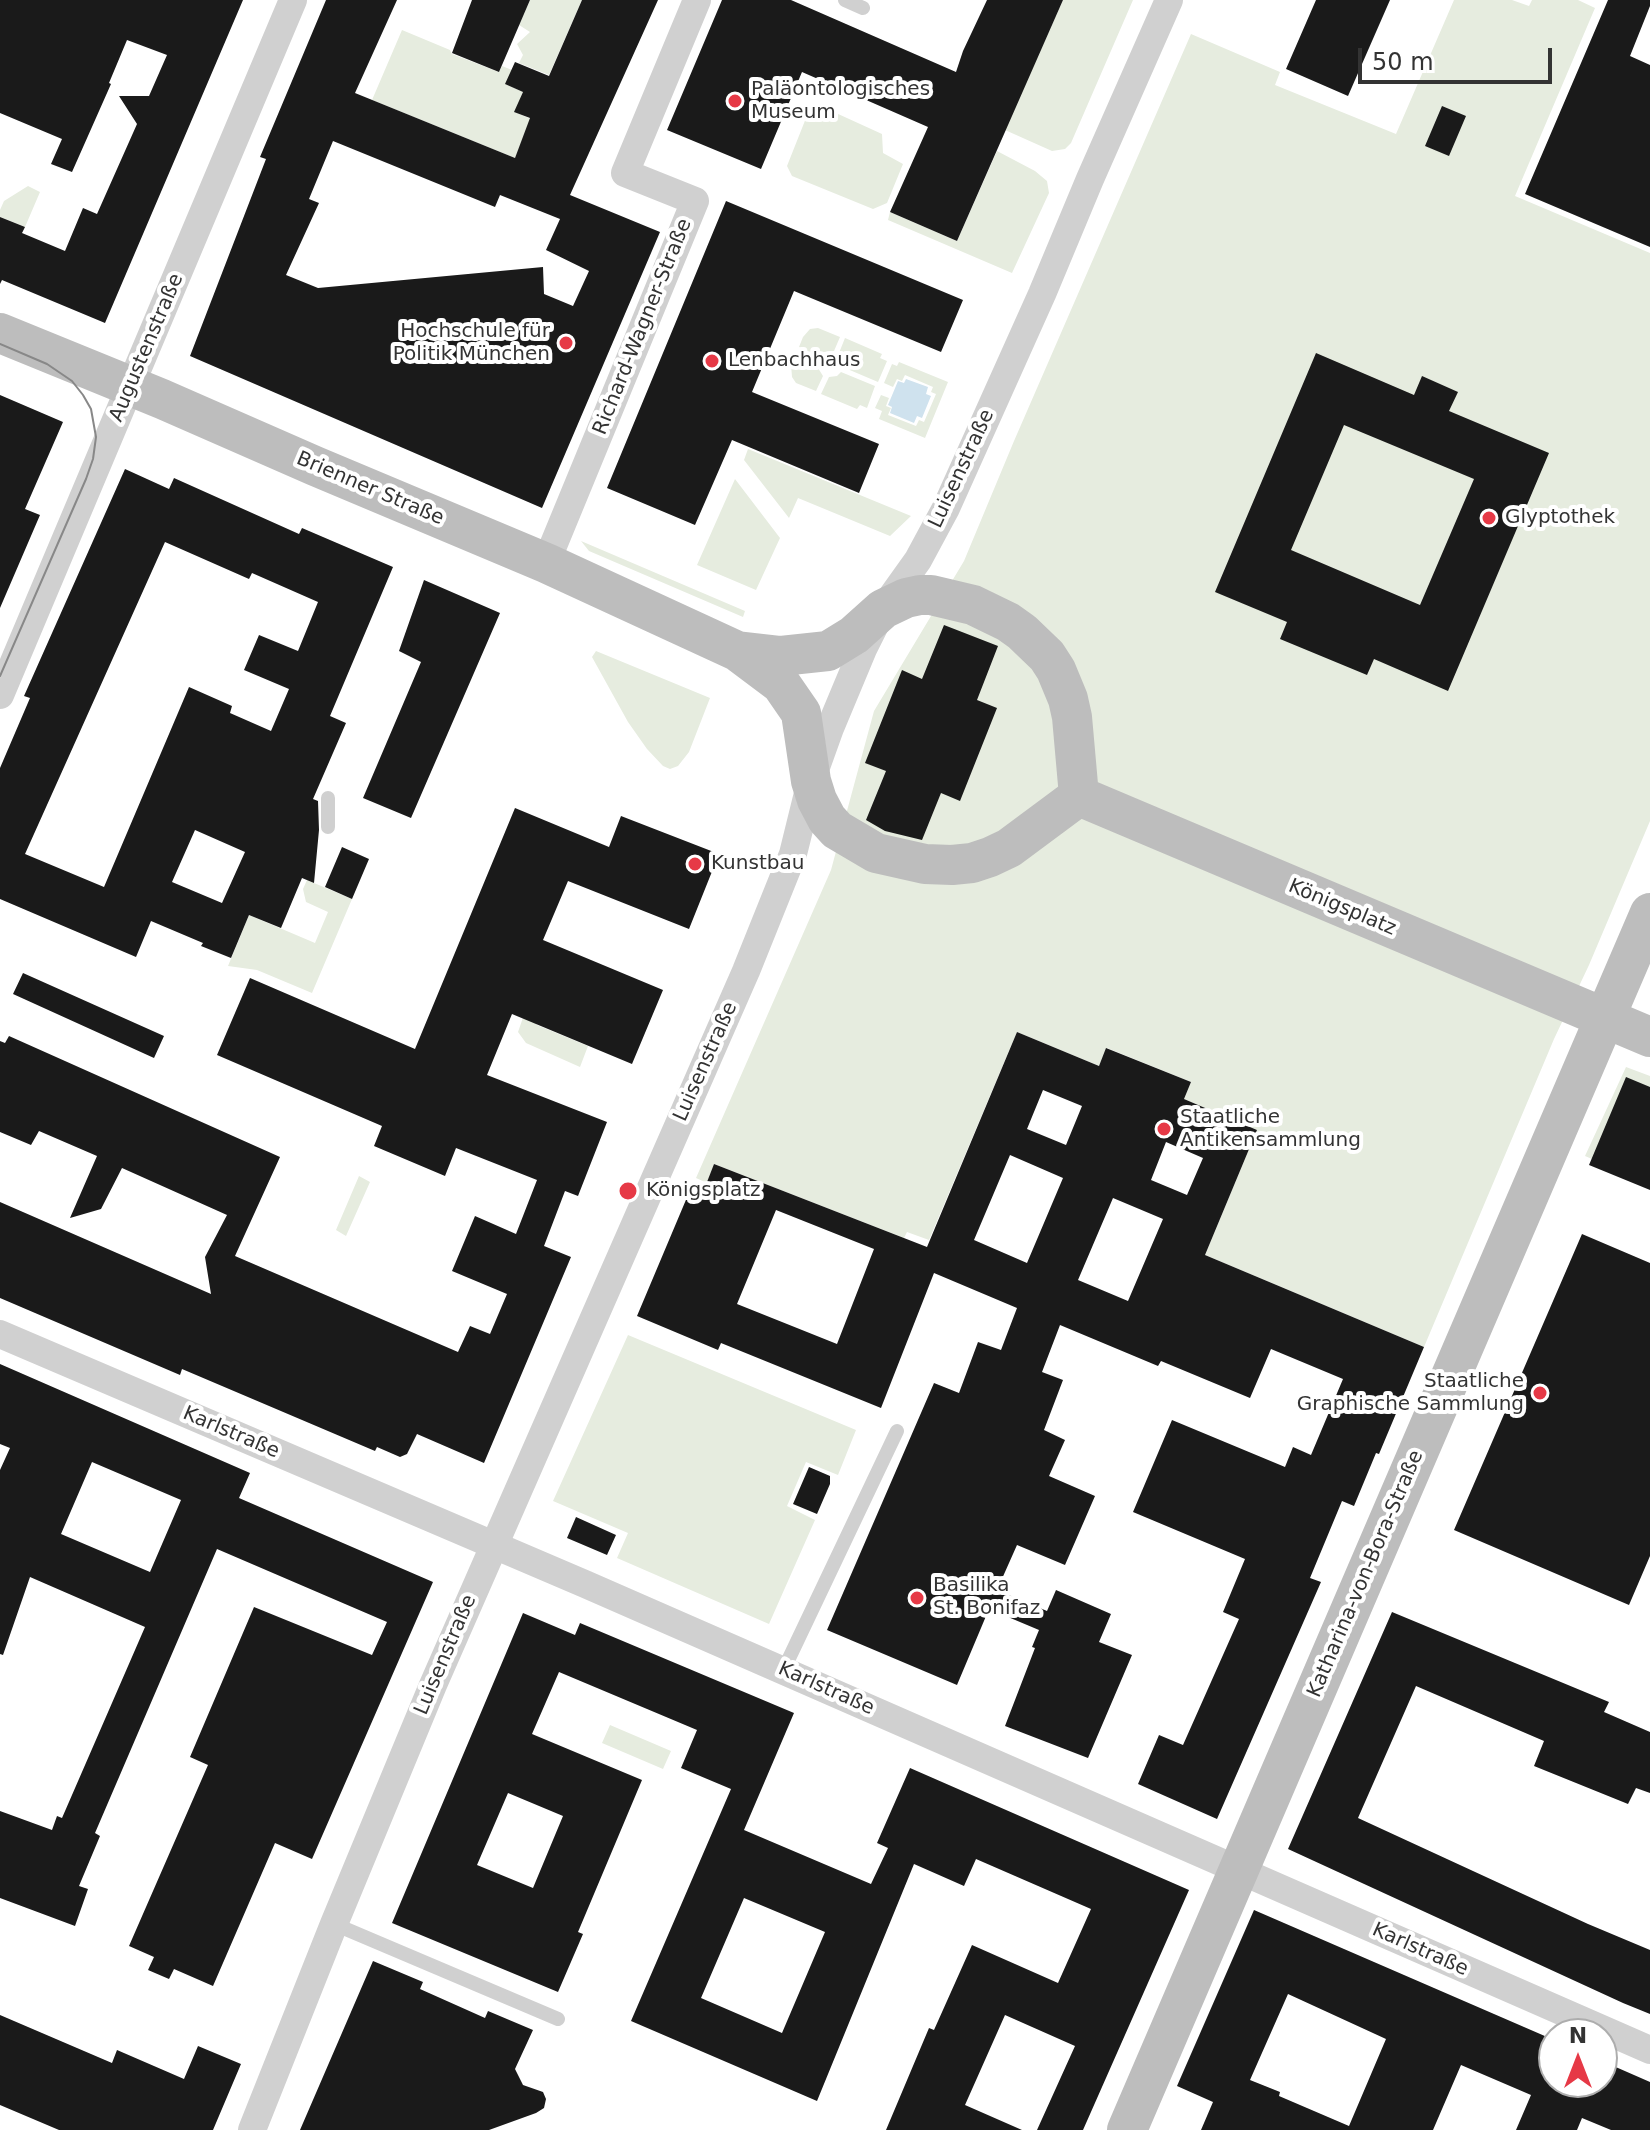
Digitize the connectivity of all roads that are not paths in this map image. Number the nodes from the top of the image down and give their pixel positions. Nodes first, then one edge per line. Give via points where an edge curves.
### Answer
1 (293, 0) edge
2 (697, 0) edge
3 (845, 0) edge
4 (1169, 0) edge
5 (863, 8) dead end
6 (0, 333) edge
7 (130, 387) junction
8 (546, 563) junction
9 (883, 609) junction
10 (737, 651) junction
11 (0, 695) edge
12 (811, 781) junction
13 (1079, 796) junction
14 (328, 798) dead end
15 (328, 827) dead end
16 (1650, 913) edge
17 (1605, 1017) junction
18 (1650, 1037) edge
19 (0, 1334) edge
20 (897, 1431) dead end
21 (493, 1546) junction
22 (783, 1671) junction
23 (1239, 1870) junction
24 (334, 1924) junction
25 (558, 2019) dead end
26 (1650, 2050) edge
27 (252, 2130) edge
28 (1127, 2130) edge

1 - 7 street, Augustenstraße
2 - 8 street, Richard-Wagner-Straße via 625,173 695,201
3 - 5 lane
4 - 9 street, Luisenstraße via 946,508
6 - 7 main road, Brienner Straße
7 - 8 main road, Brienner Straße
7 - 11 street, Augustenstraße
8 - 10 main road, Brienner Straße
9 - 10 main road via 828,651 781,656
9 - 12 street, Luisenstraße
9 - 13 main road via 906,598 931,595 973,605 1034,642 1056,670 1068,699
10 - 12 main road via 781,684 801,713
12 - 13 main road via 837,830 876,853 925,864 972,863 990,857
12 - 21 street, Luisenstraße via 793,854 746,971
13 - 17 main road, Königsplatz
14 - 15 lane
16 - 17 main road, Katharina-von-Bora-Straße
17 - 18 main road
17 - 23 main road, Katharina-von-Bora-Straße
19 - 21 street, Karlstraße
20 - 22 lane
21 - 22 street, Karlstraße
21 - 24 street, Luisenstraße
22 - 23 street, Karlstraße
23 - 26 street, Karlstraße
23 - 28 main road, Katharina-von-Bora-Straße
24 - 25 lane
24 - 27 street, Luisenstraße

